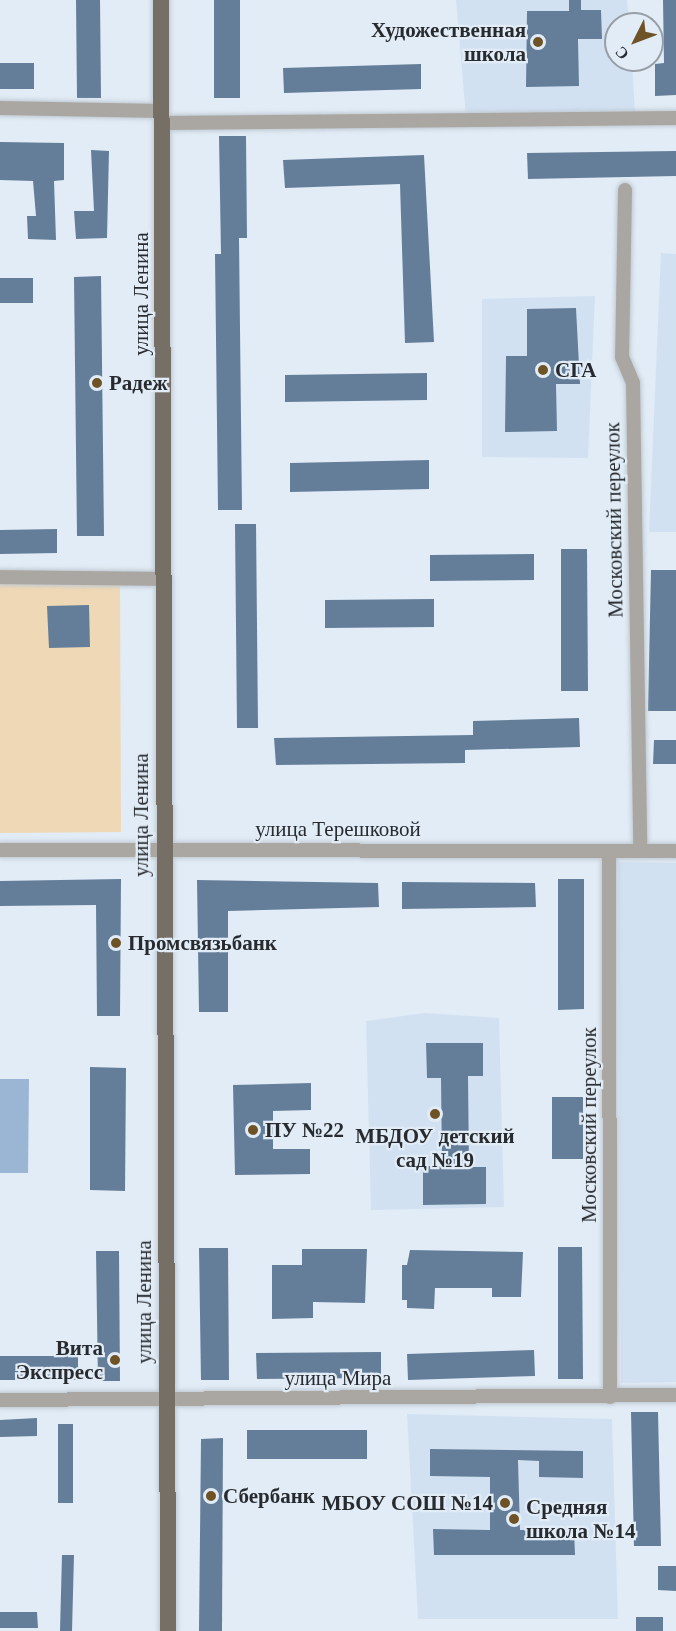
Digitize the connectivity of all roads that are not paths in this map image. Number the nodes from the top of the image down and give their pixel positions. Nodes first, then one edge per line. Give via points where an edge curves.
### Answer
1 (161, 0) edge
2 (0, 108) edge
3 (162, 117) junction
4 (676, 118) edge
5 (625, 190) dead end
6 (0, 577) edge
7 (165, 579) junction
8 (163, 849) junction
9 (0, 850) edge
10 (640, 851) junction
11 (676, 851) edge
12 (609, 852) junction
13 (676, 1395) edge
14 (610, 1397) junction
15 (167, 1398) junction
16 (0, 1400) edge
17 (168, 1631) edge

1 - 3 main road, улица Ленина
2 - 3 street via 70,108
3 - 4 street
3 - 7 main road, улица Ленина
5 - 10 street, Московский переулок via 622,357 633,383
6 - 7 street
7 - 8 main road, улица Ленина
8 - 9 street, улица Терешковой
8 - 12 street, улица Терешковой
8 - 15 main road, улица Ленина
10 - 11 street, улица Терешковой
10 - 12 street, улица Терешковой
12 - 14 street, Московский переулок
13 - 14 street, улица Мира
14 - 15 street, улица Мира
15 - 16 street, улица Мира
15 - 17 main road, улица Ленина

